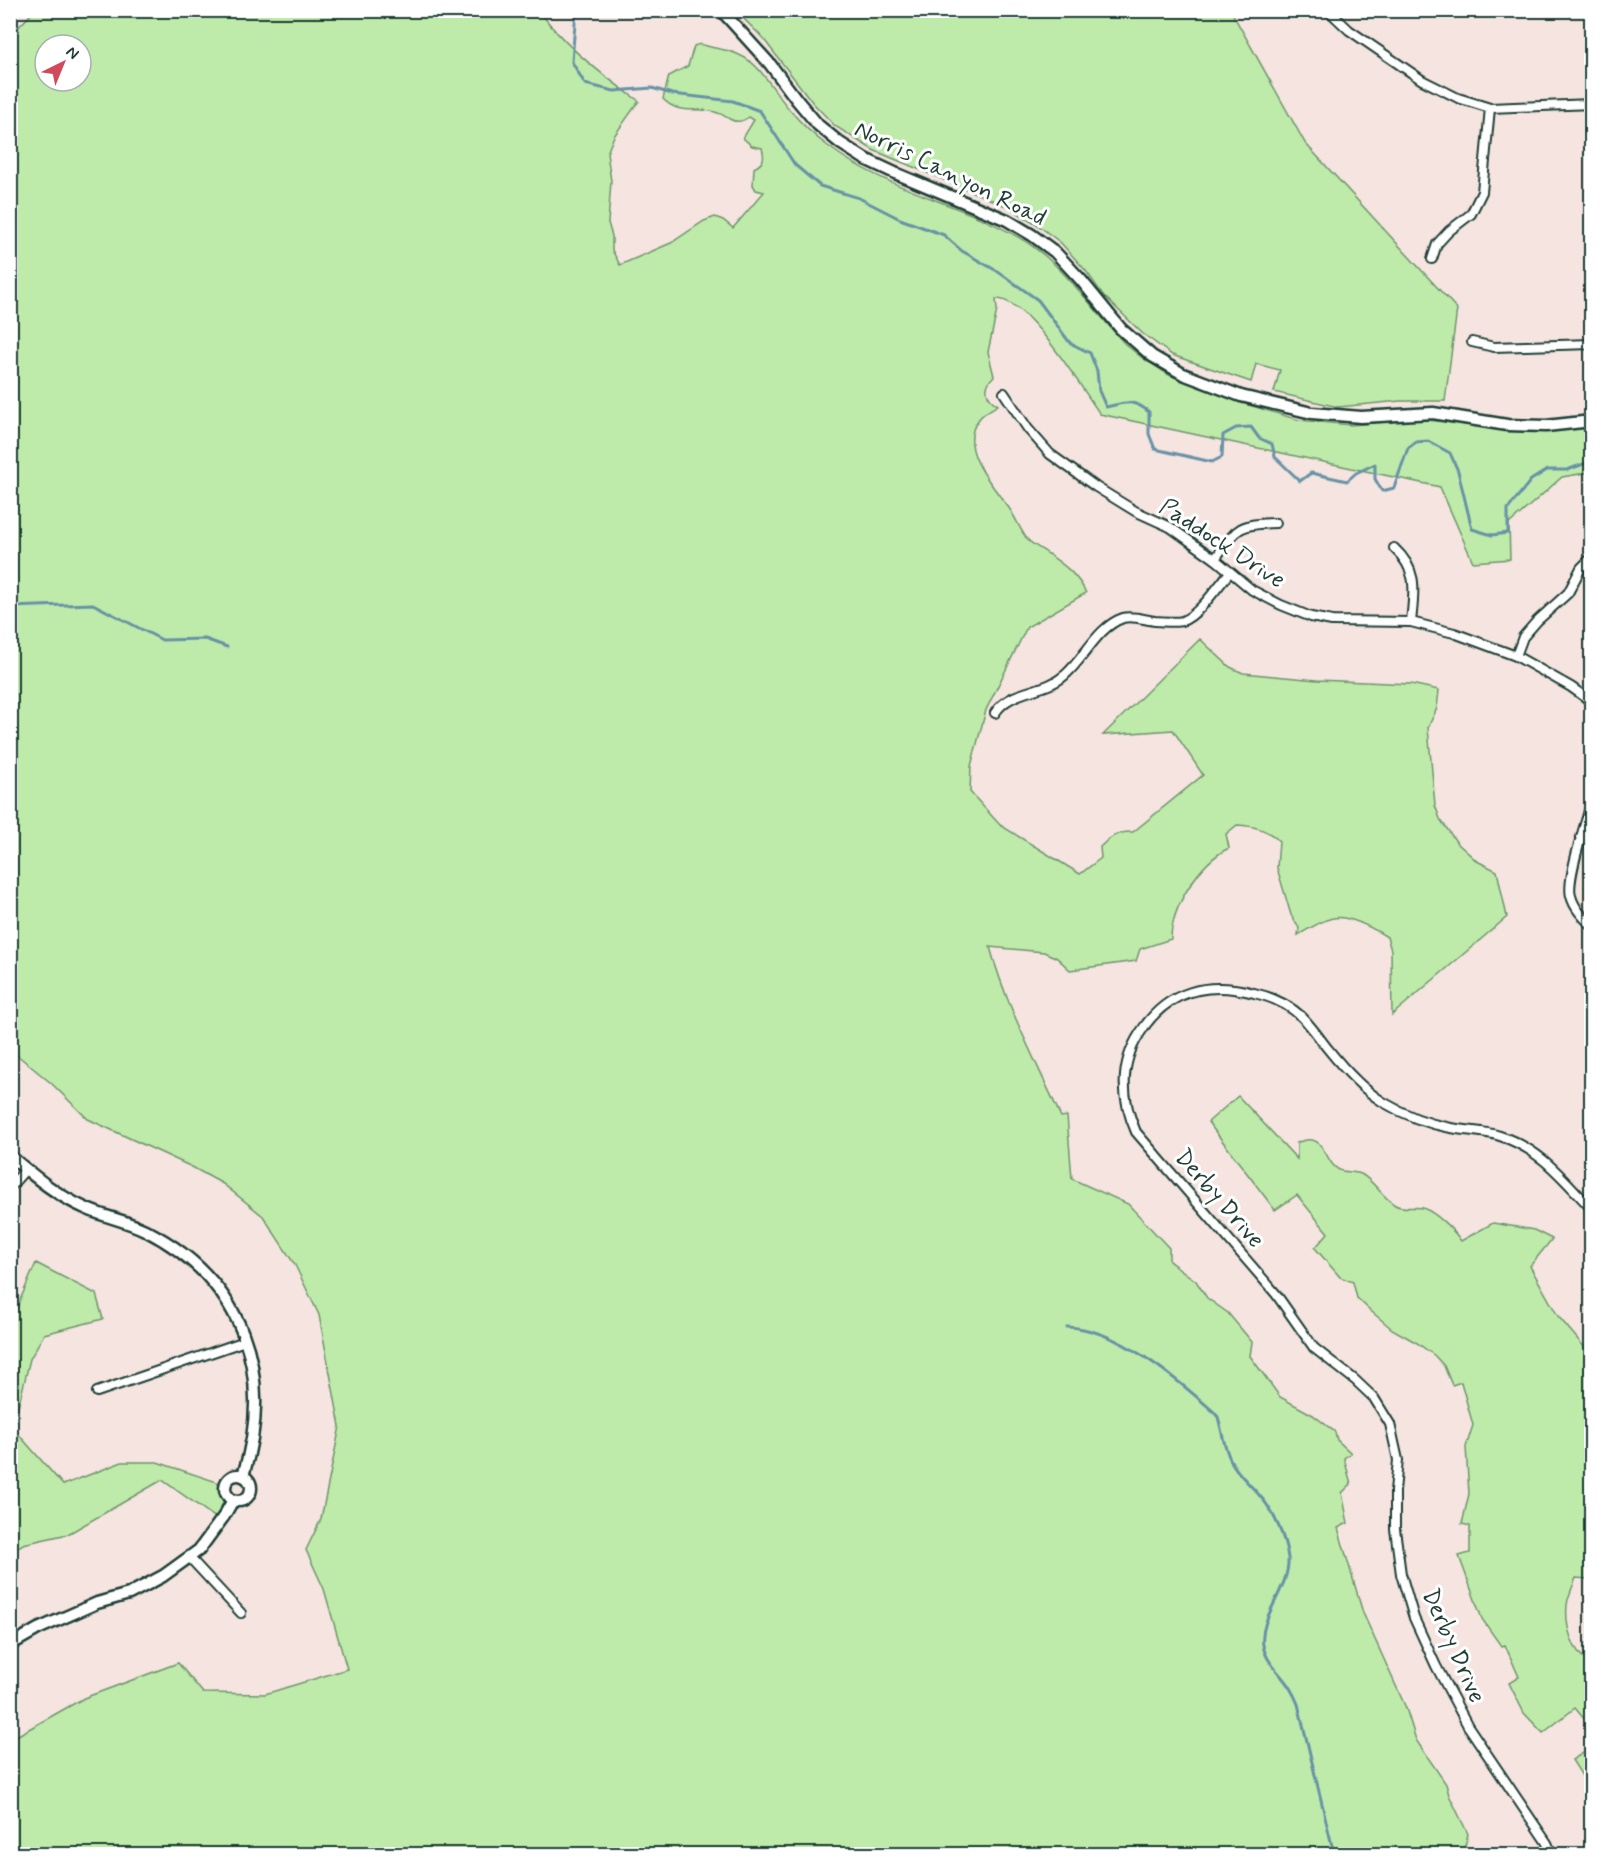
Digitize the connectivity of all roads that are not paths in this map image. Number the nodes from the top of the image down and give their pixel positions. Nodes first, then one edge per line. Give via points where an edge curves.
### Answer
1 (721, 10) edge
2 (1328, 10) edge
3 (1592, 104) edge
4 (1490, 108) junction
5 (1432, 258) dead end
6 (1472, 342) dead end
7 (1592, 344) edge
8 (1004, 393) dead end
9 (1592, 421) edge
10 (1276, 523) dead end
11 (1394, 548) dead end
12 (1592, 557) edge
13 (1215, 559) junction
14 (1230, 572) junction
15 (1411, 622) junction
16 (1516, 656) junction
17 (1592, 702) edge
18 (995, 713) dead end
19 (1592, 801) edge
20 (1592, 926) edge
21 (10, 1156) edge
22 (26, 1169) junction
23 (10, 1187) edge
24 (1592, 1209) edge
25 (245, 1341) junction
26 (97, 1392) dead end
27 (243, 1476) junction
28 (233, 1500) junction
29 (190, 1558) junction
30 (241, 1613) dead end
31 (10, 1645) edge
32 (1552, 1854) edge

1 - 9 street, Norris Canyon Road via 818,125 840,143 875,164 1007,220 1032,235 1075,273 1121,329 1152,356 1183,374 1241,396 1312,414 1361,417 1434,413 1507,425 1546,426
2 - 4 street via 1349,30 1422,80
3 - 4 street
4 - 5 street via 1482,192 1471,214 1437,244
6 - 7 street via 1494,347
8 - 13 street, Paddock Drive via 1050,454 1096,487 1170,527
10 - 13 street via 1240,528
11 - 15 street via 1411,570
12 - 16 street via 1581,567 1568,593 1523,637
13 - 14 street, Paddock Drive
14 - 15 street, Paddock Drive via 1252,590 1311,617
14 - 18 street via 1182,621 1126,617 1113,623 1065,675 1046,687 1009,698
15 - 16 street, Paddock Drive via 1455,633
16 - 17 street, Paddock Drive
19 - 20 street via 1570,878 1570,895
21 - 22 street
22 - 23 street
22 - 25 street via 68,1200 144,1230 190,1260 227,1301
24 - 32 street, Derby Drive via 1546,1161 1527,1148 1499,1136 1448,1128 1382,1102 1341,1065 1302,1017 1270,997 1233,987 1214,987 1180,996 1161,1007 1134,1042 1126,1069 1124,1099 1136,1132 1276,1294 1314,1348 1374,1398 1390,1424 1398,1460 1395,1529 1401,1574 1414,1618 1468,1726
25 - 26 street
25 - 27 street via 256,1400
27 - 28 street via 227,1482 226,1492
27 - 28 street via 250,1482 249,1496 242,1501
28 - 29 street via 216,1528
29 - 30 street
29 - 31 street via 129,1594 87,1608

